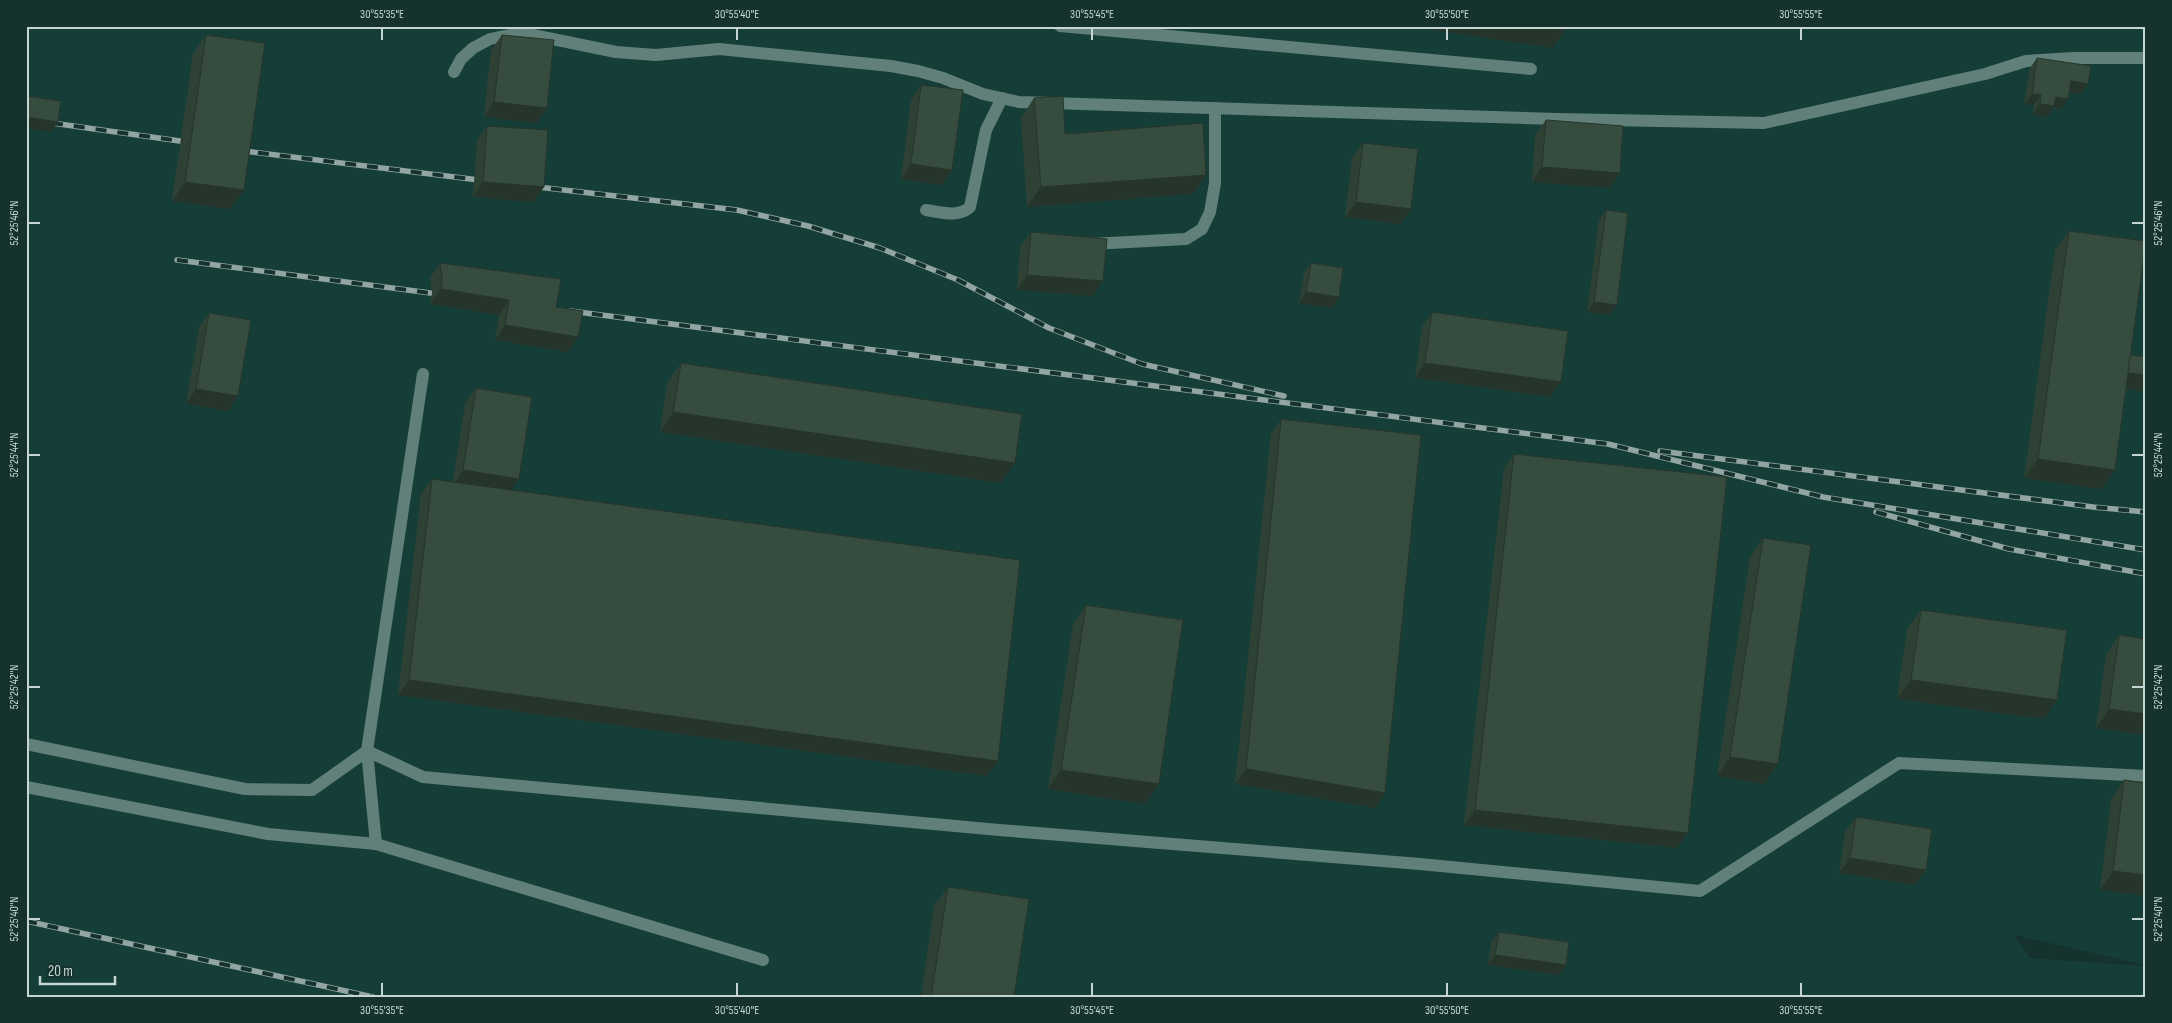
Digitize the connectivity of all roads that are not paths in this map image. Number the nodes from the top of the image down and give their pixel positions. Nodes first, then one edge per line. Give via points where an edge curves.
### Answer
1 (1060, 26) edge
2 (2146, 58) edge
3 (1531, 69) dead end
4 (454, 72) dead end
5 (1002, 98) junction
6 (1215, 108) junction
7 (926, 210) dead end
8 (1076, 242) edge
9 (423, 374) dead end
10 (26, 744) edge
11 (368, 751) junction
12 (2146, 776) edge
13 (26, 787) edge
14 (376, 844) junction
15 (763, 960) dead end

1 - 3 lane
2 - 6 lane via 2026,61 1985,74 1764,123
4 - 5 lane via 461,59 490,38 534,35 616,52 656,55 719,49 890,66 943,78
5 - 6 lane via 1019,102
5 - 7 lane via 986,130 970,207 959,214
6 - 8 lane via 1215,183 1210,212 1202,230 1186,239
9 - 11 lane
10 - 11 lane via 245,788 312,790
11 - 12 lane via 423,777 1700,891 1899,763
11 - 14 lane
13 - 14 lane via 268,834
14 - 15 lane

